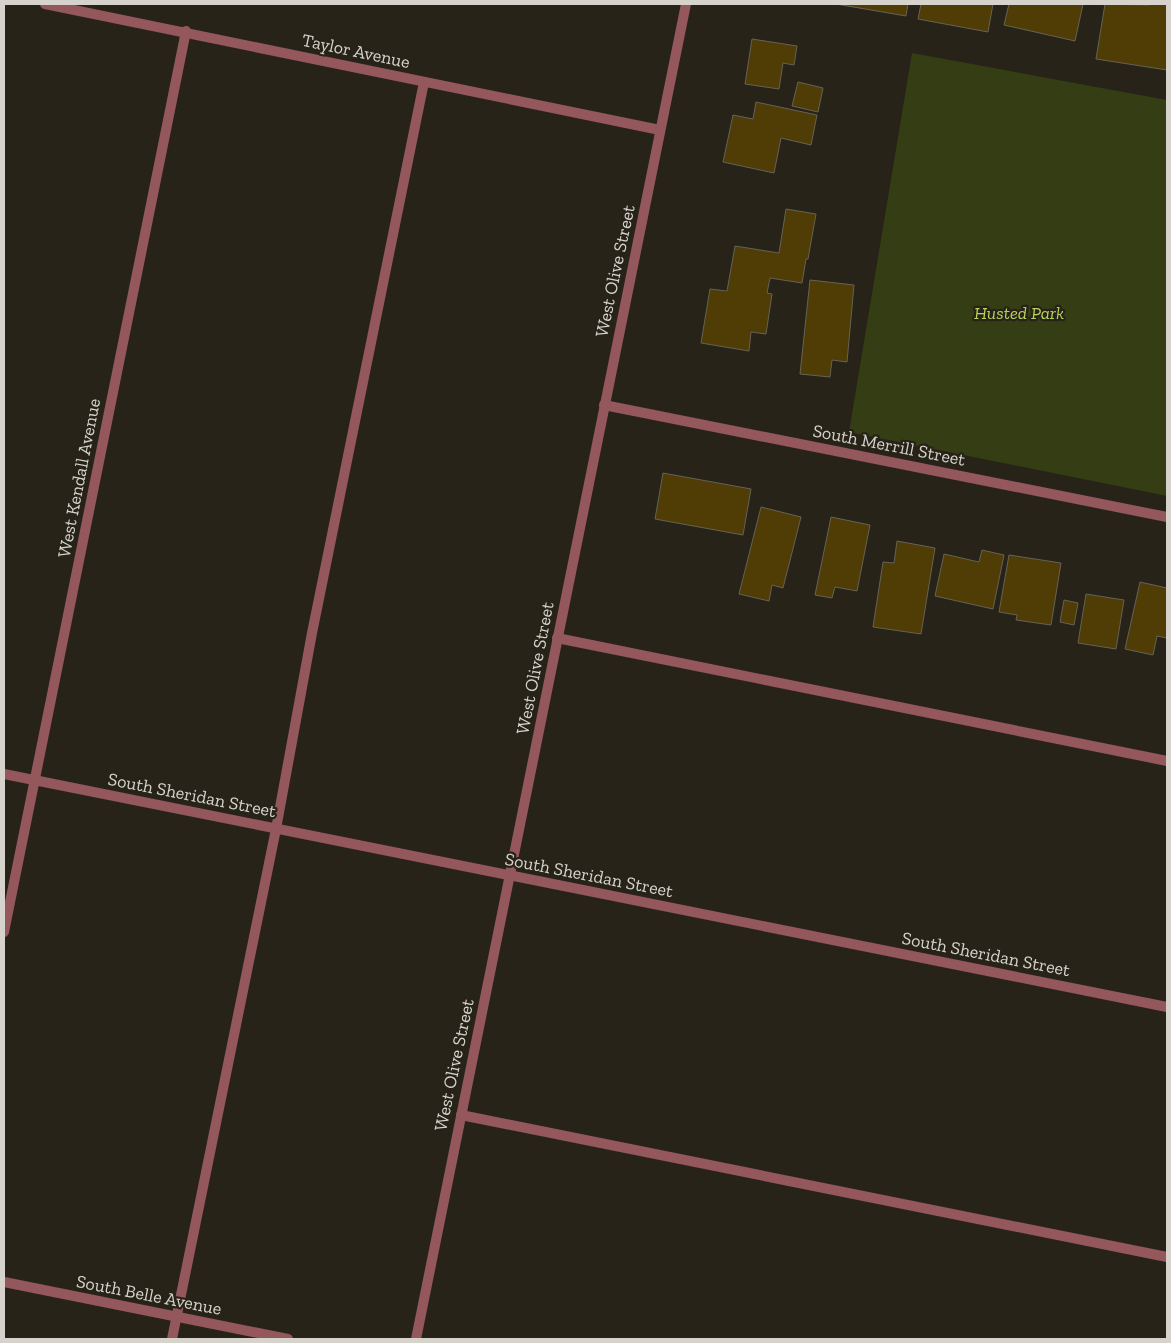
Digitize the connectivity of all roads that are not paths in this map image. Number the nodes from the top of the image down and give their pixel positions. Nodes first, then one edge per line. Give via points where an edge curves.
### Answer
1 (45, 4) edge
2 (686, 4) edge
3 (186, 31) junction
4 (424, 82) junction
5 (660, 130) junction
6 (604, 405) junction
7 (1167, 517) edge
8 (557, 638) junction
9 (1167, 761) edge
10 (4, 774) edge
11 (34, 780) junction
12 (276, 829) junction
13 (510, 875) junction
14 (4, 932) edge
15 (1167, 1007) edge
16 (461, 1115) junction
17 (1167, 1257) edge
18 (4, 1282) edge
19 (176, 1317) junction
20 (172, 1339) edge
21 (288, 1339) edge
22 (416, 1339) edge

1 - 3 street, Taylor Avenue
2 - 5 street, West Olive Street
3 - 4 street, Taylor Avenue
3 - 11 street, West Kendall Avenue
4 - 5 street, Taylor Avenue
4 - 12 street via 314,623
5 - 6 street, West Olive Street
6 - 7 street, South Merrill Street
6 - 8 street, West Olive Street
8 - 9 street
8 - 13 street, West Olive Street
10 - 11 street, South Sheridan Street
11 - 12 street, South Sheridan Street
11 - 14 street, West Kendall Avenue
12 - 13 street, South Sheridan Street
12 - 19 street
13 - 15 street, South Sheridan Street
13 - 16 street, West Olive Street
16 - 17 street
16 - 22 street, West Olive Street
18 - 19 street, South Belle Avenue
19 - 20 street
19 - 21 street, South Belle Avenue

